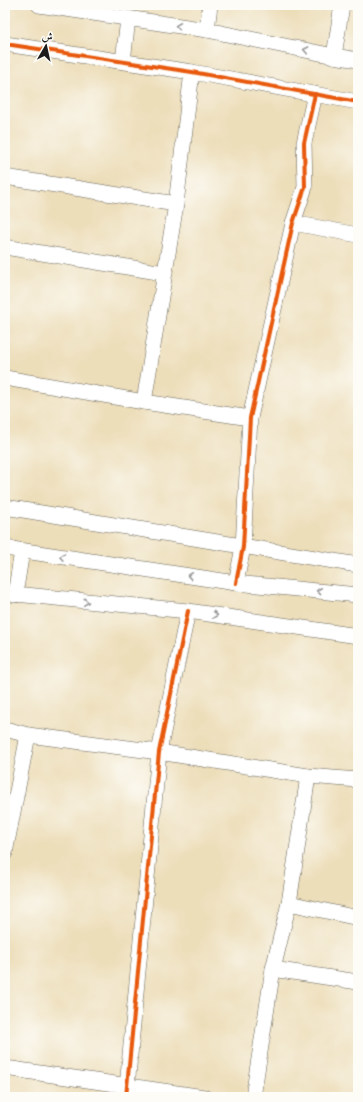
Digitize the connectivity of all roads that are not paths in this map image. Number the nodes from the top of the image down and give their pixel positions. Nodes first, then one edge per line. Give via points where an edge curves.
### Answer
1 (39, 5) edge
2 (210, 5) edge
3 (342, 5) edge
4 (128, 19) junction
5 (206, 30) junction
6 (5, 44) edge
7 (334, 56) junction
8 (358, 60) edge
9 (123, 61) junction
10 (192, 72) junction
11 (315, 94) junction
12 (358, 102) edge
13 (5, 177) edge
14 (176, 204) junction
15 (293, 223) junction
16 (358, 236) edge
17 (5, 247) edge
18 (164, 273) junction
19 (5, 378) edge
20 (144, 402) junction
21 (250, 418) junction
22 (5, 507) edge
23 (243, 547) junction
24 (5, 548) edge
25 (22, 551) junction
26 (358, 565) edge
27 (236, 582) junction
28 (10, 594) edge
29 (358, 595) edge
30 (188, 611) junction
31 (358, 636) edge
32 (5, 729) edge
33 (28, 735) junction
34 (159, 752) junction
35 (308, 776) junction
36 (358, 780) edge
37 (5, 854) edge
38 (288, 903) junction
39 (358, 918) edge
40 (273, 969) junction
41 (358, 982) edge
42 (5, 1068) edge
43 (126, 1091) edge
44 (204, 1097) edge
45 (253, 1097) edge

1 - 4 street
2 - 5 street
3 - 7 street
5 -> 4 street
4 - 9 street
7 -> 5 street
6 - 9 street
7 - 8 street
9 - 10 street
10 - 11 street
10 - 14 street
11 - 12 street
11 - 15 street via 304,143 305,187
13 - 14 street
14 - 18 street
15 - 16 street
15 - 21 street
17 - 18 street
18 - 20 street
19 - 20 street
20 - 21 street
21 - 23 street
22 - 23 street
23 - 26 street
23 - 27 street
24 - 25 street
27 -> 25 street
25 - 28 street
29 -> 27 street
28 -> 30 street
30 -> 31 street
30 - 34 street
32 - 33 street
33 - 34 street
33 - 37 street
34 - 35 street
34 - 43 street
35 - 36 street
35 - 38 street
38 - 39 street
38 - 40 street
40 - 41 street
40 - 45 street
42 - 43 street
43 - 44 street

